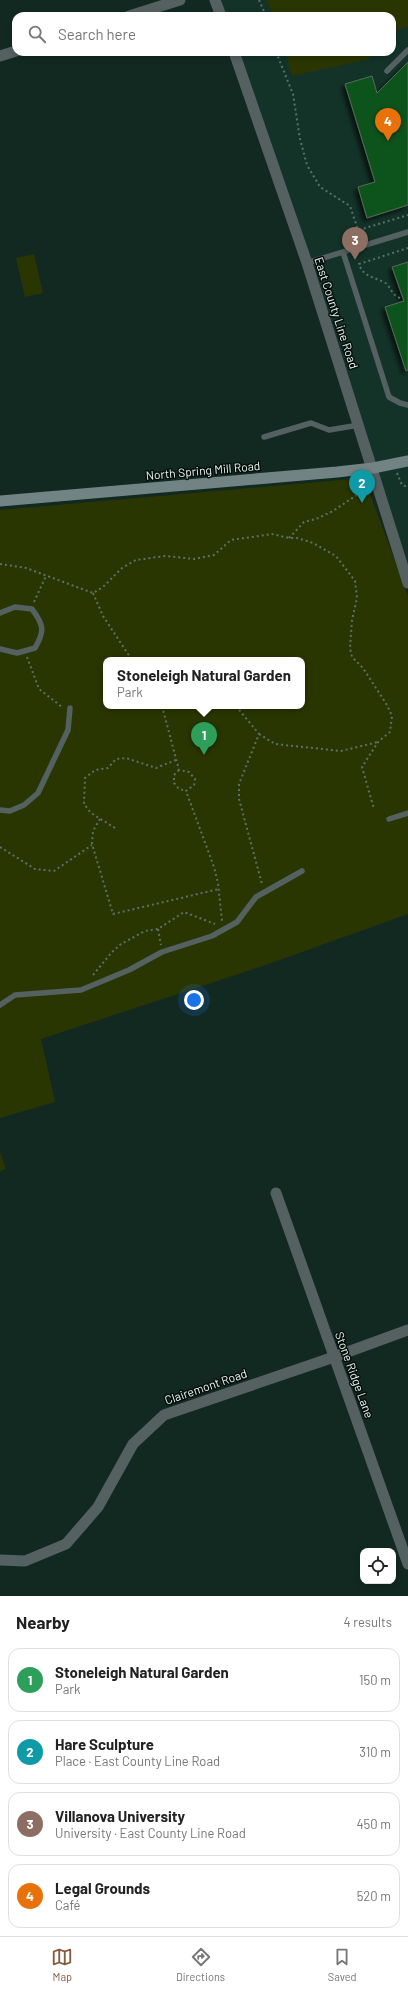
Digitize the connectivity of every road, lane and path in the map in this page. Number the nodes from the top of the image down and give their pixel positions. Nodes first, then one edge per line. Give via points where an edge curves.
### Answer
1 (180, 0) edge
2 (216, 0) edge
3 (259, 0) edge
4 (142, 12) edge
5 (220, 12) edge
6 (264, 12) edge
7 (408, 50) edge
8 (12, 52) edge
9 (0, 56) edge
10 (235, 56) edge
11 (278, 56) edge
12 (387, 71) dead end
13 (408, 215) edge
14 (359, 230) junction
15 (408, 232) edge
16 (364, 246) junction
17 (408, 248) edge
18 (344, 252) junction
19 (307, 263) junction
20 (400, 298) dead end
21 (408, 405) edge
22 (359, 425) junction
23 (264, 437) dead end
24 (408, 461) edge
25 (393, 465) junction
26 (372, 468) junction
27 (377, 482) junction
28 (408, 487) edge
29 (0, 501) edge
30 (289, 538) junction
31 (0, 564) edge
32 (46, 576) junction
33 (408, 583) edge
34 (93, 593) junction
35 (32, 609) junction
36 (0, 613) edge
37 (0, 649) edge
38 (26, 650) junction
39 (130, 657) edge
40 (67, 708) joint
41 (163, 709) edge
42 (238, 709) edge
43 (259, 734) junction
44 (378, 742) junction
45 (176, 760) junction
46 (179, 770) junction
47 (186, 790) junction
48 (374, 809) dead end
49 (0, 810) edge
50 (408, 813) edge
51 (100, 819) junction
52 (389, 819) dead end
53 (115, 828) dead end
54 (92, 844) junction
55 (0, 847) edge
56 (302, 871) dead end
57 (219, 889) junction
58 (264, 891) junction
59 (158, 929) junction
60 (162, 952) junction
61 (81, 990) junction
62 (0, 1005) edge
63 (276, 1193) dead end
64 (408, 1330) edge
65 (334, 1358) junction
66 (0, 1560) edge
67 (408, 1564) edge

1 - 4 street
2 - 5 street
3 - 6 path
7 - 12 lane
8 - 9 street
10 - 19 street, East County Line Road
11 - 14 path via 292,94 300,139 310,172 320,187 350,206
13 - 14 path
14 - 16 path
15 - 16 lane
16 - 18 lane
17 - 20 path via 359,264 364,273 384,282 394,295
18 - 19 lane
18 - 21 lane via 389,397
19 - 22 street, East County Line Road
22 - 23 lane via 329,430 311,423
22 - 26 street, East County Line Road
24 - 25 main road, North Spring Mill Road
25 - 26 main road, North Spring Mill Road
25 - 28 path via 402,485
26 - 27 street, East County Line Road
26 - 29 main road, North Spring Mill Road
27 - 30 path via 333,511 304,522
27 - 33 street, East County Line Road
30 - 34 path via 272,534 231,540 214,555 194,559 165,556 136,560 122,568
30 - 44 path via 313,543 336,556 356,581 357,598 350,648 352,657 377,687 392,716 390,732
31 - 32 path via 26,568
32 - 34 path
32 - 35 path via 34,598
34 - 39 path via 103,616
35 - 36 lane via 15,607
35 - 38 lane via 41,621 42,636 35,648
37 - 38 lane via 17,653
38 - 40 path via 39,689
40 - 49 lane via 68,730 38,793 24,805 10,811
41 - 45 path
42 - 43 path
43 - 44 path via 275,744 341,751
43 - 58 path via 239,784 239,799
44 - 48 path via 362,767
45 - 46 path
45 - 51 path via 156,768 126,758 116,759 108,768 95,770 85,778 84,804
46 - 47 path via 174,775 174,783 179,789
46 - 47 path via 189,772 195,780 194,785
47 - 57 path via 214,867
50 - 52 lane
51 - 53 path
51 - 54 path via 93,831
54 - 55 path via 54,871 35,868
54 - 57 path via 113,914
56 - 58 lane via 293,878
57 - 59 path via 222,924 215,925 184,912
58 - 60 lane via 256,897 237,922 212,936
59 - 60 path
59 - 61 path via 145,931 122,944 112,952
60 - 61 lane via 129,970
61 - 62 lane via 14,995
63 - 65 street, Stone Ridge Lane
64 - 65 street, Clairemont Road
65 - 66 street, Clairemont Road via 164,1416 133,1444 98,1507 66,1544 25,1561
65 - 67 street, Stone Ridge Lane

